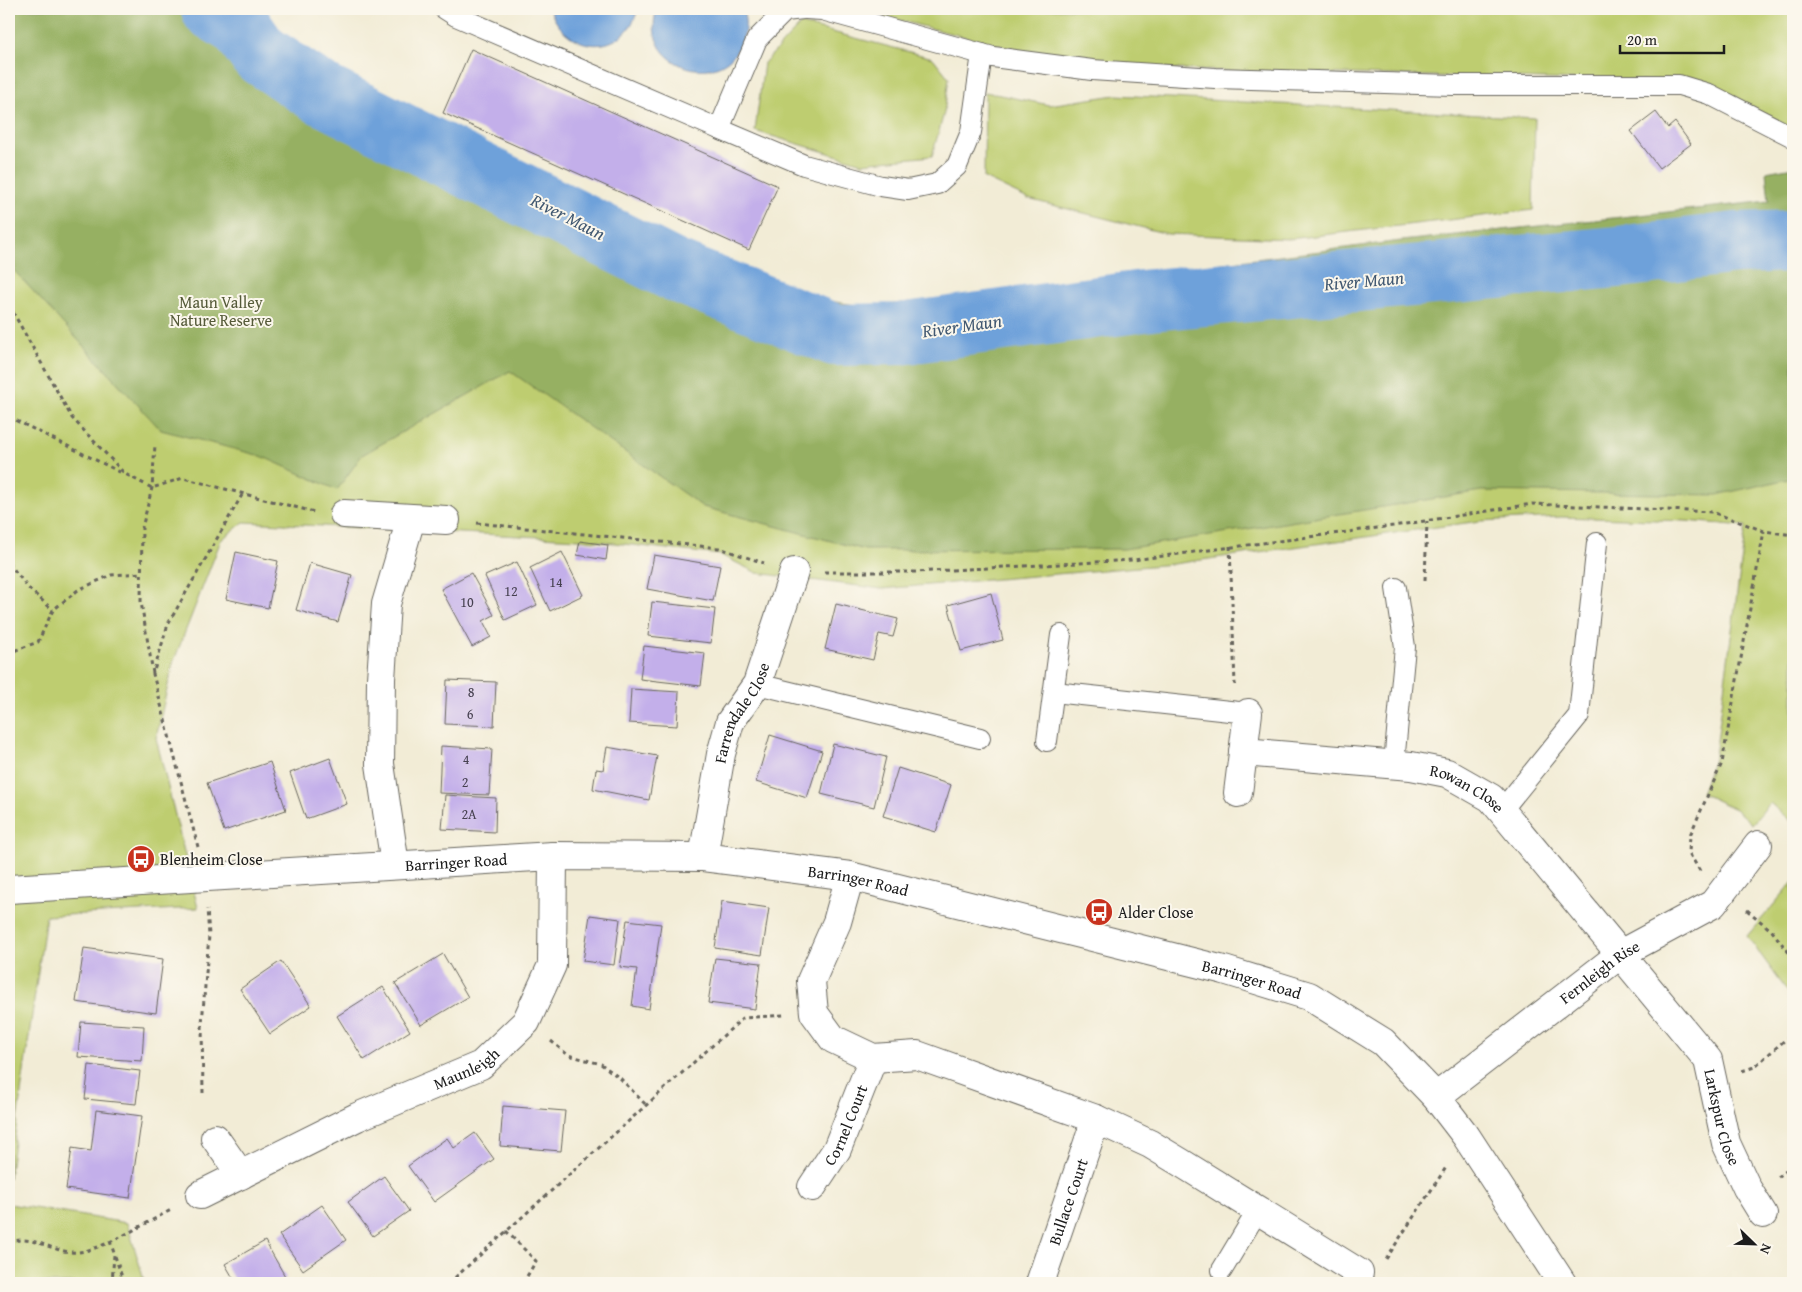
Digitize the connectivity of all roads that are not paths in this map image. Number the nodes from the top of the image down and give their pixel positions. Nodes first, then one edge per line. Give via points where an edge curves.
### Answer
1 (445, 9) edge
2 (804, 9) edge
3 (982, 54) junction
4 (719, 129) junction
5 (1793, 137) edge
6 (344, 514) road end
7 (411, 518) junction
8 (446, 520) road end
9 (1597, 543) dead end
10 (794, 572) road end
11 (1396, 588) dead end
12 (1061, 636) dead end
13 (757, 684) junction
14 (1054, 692) junction
15 (1248, 713) joint
16 (980, 738) dead end
17 (1047, 741) dead end
18 (1243, 752) junction
19 (1394, 763) junction
20 (1238, 793) dead end
21 (1502, 810) junction
22 (1758, 845) dead end
23 (552, 856) junction
24 (704, 857) junction
25 (395, 864) junction
26 (850, 876) junction
27 (9, 889) edge
28 (1622, 953) junction
29 (872, 1058) junction
30 (1436, 1097) junction
31 (1096, 1119) junction
32 (214, 1138) dead end
33 (241, 1175) junction
34 (812, 1187) dead end
35 (200, 1195) road end
36 (1258, 1210) junction
37 (1763, 1214) dead end
38 (1370, 1269) road end
39 (1222, 1270) dead end
40 (1040, 1283) edge
41 (1562, 1283) edge

1 - 4 lane
2 - 3 lane via 822,10
2 - 4 lane via 785,11 757,38
3 - 4 lane via 971,132 957,166 937,184 908,190 881,186 804,166
3 - 5 lane via 1092,70 1215,78 1453,85 1679,85 1710,94
6 - 7 street
7 - 8 street
7 - 25 street via 386,604 381,679 380,764
9 - 21 lane via 1579,716
10 - 13 street, Farrendale Close
11 - 19 lane via 1405,647
12 - 14 lane
13 - 16 lane
13 - 24 street, Farrendale Close via 730,722 721,754
14 - 15 lane
14 - 17 lane
15 - 18 street
18 - 19 street, Rowan Close
18 - 20 street
19 - 21 street, Rowan Close via 1447,773 1491,798
21 - 28 street, Rowan Close
22 - 28 street, Fernleigh Rise via 1713,904
23 - 24 street, Barringer Road
23 - 25 street, Barringer Road
23 - 33 street, Maunleigh via 552,965 526,1022 481,1065 357,1117
24 - 26 street, Barringer Road
25 - 27 street, Barringer Road
26 - 29 street via 837,922 811,981 814,1014 834,1039
26 - 30 street, Barringer Road via 1224,970 1310,996 1383,1042
28 - 30 street, Fernleigh Rise
28 - 37 street, Larkspur Close via 1708,1060 1726,1143
29 - 31 street via 916,1054
29 - 34 street, Cornel Court via 837,1149
30 - 41 street, Barringer Road via 1466,1136
31 - 36 street via 1150,1144
31 - 40 street, Bullace Court
32 - 33 street
33 - 35 street, Maunleigh
36 - 38 street
36 - 39 lane

